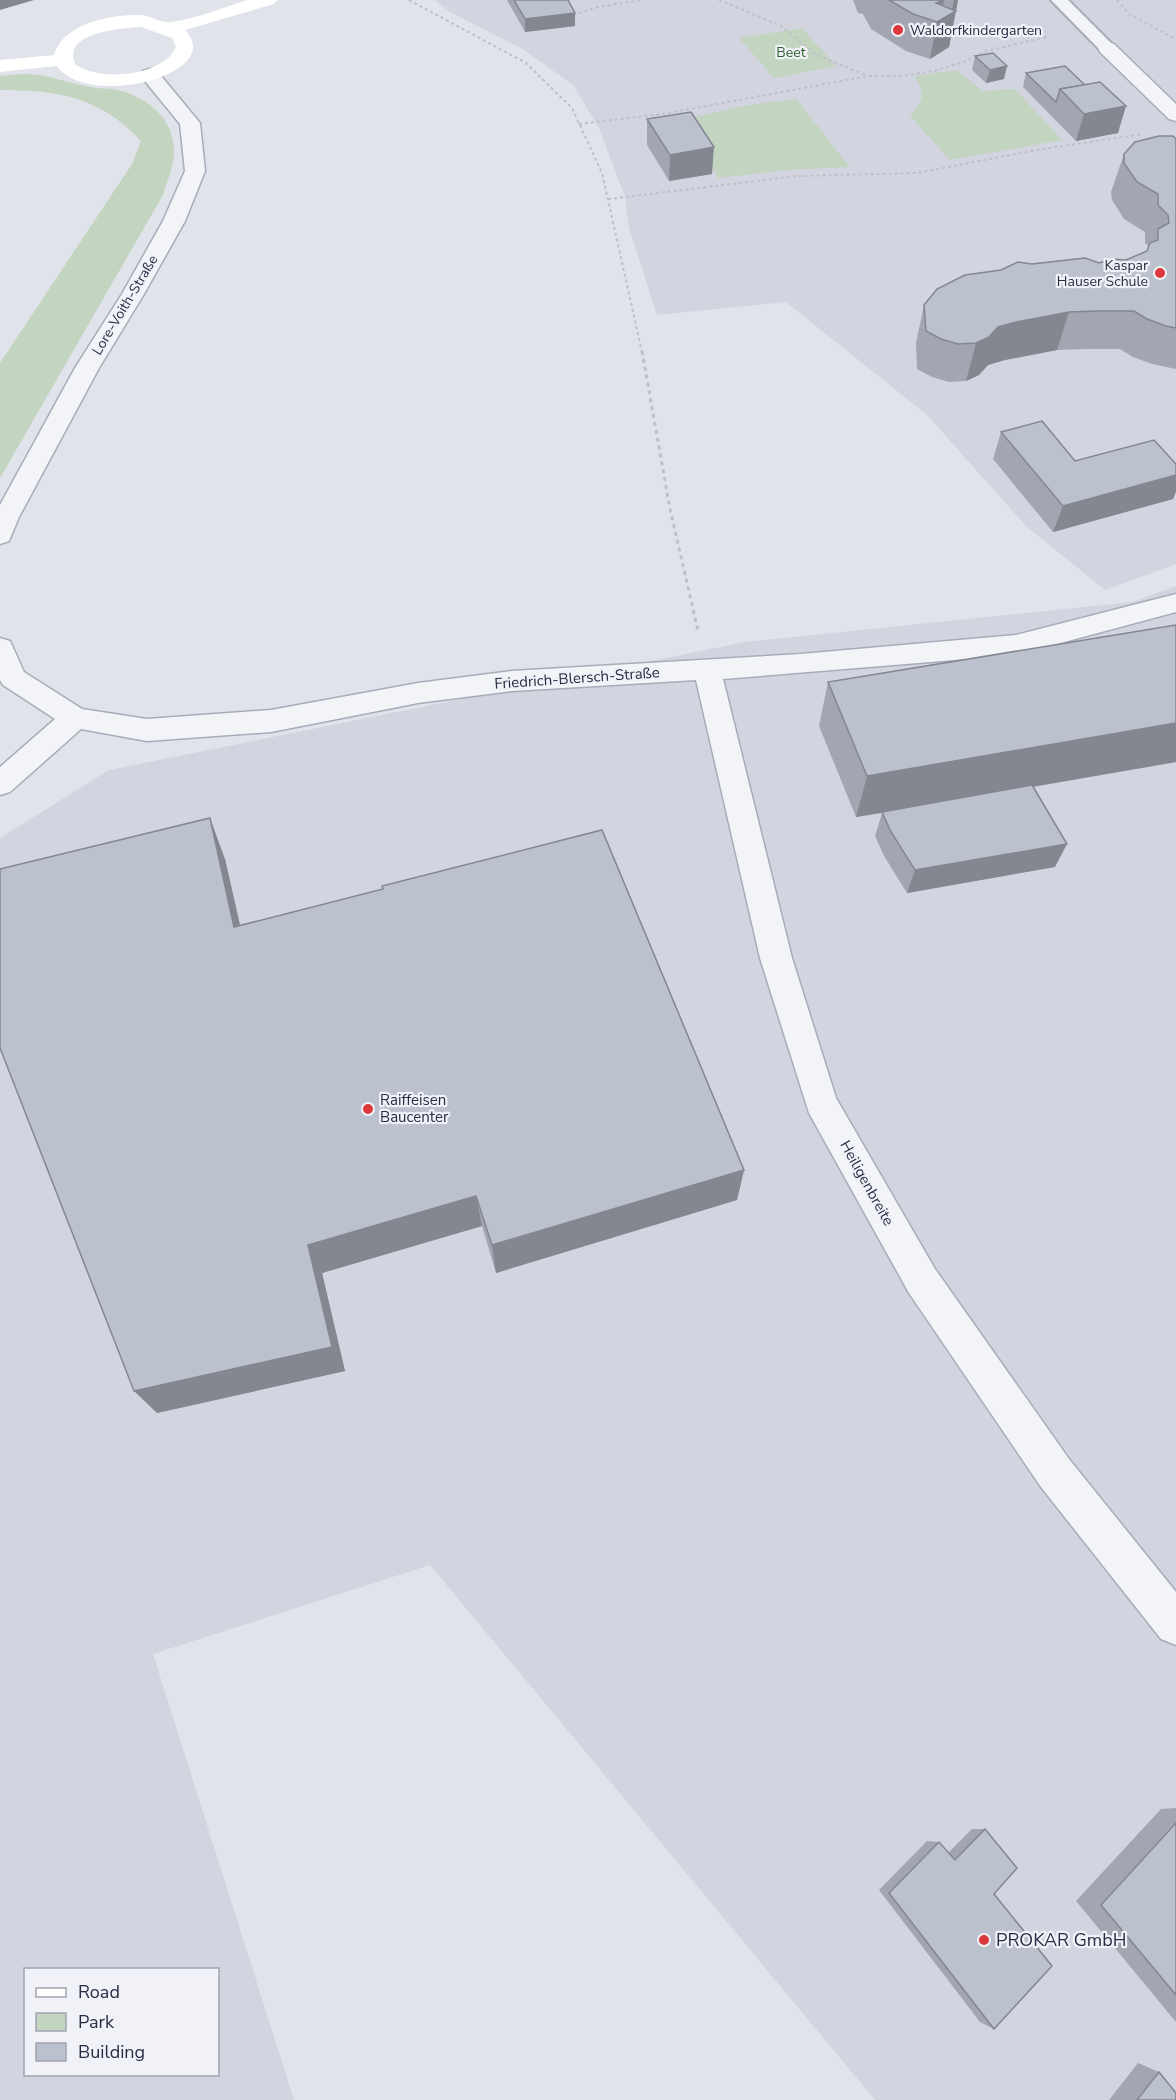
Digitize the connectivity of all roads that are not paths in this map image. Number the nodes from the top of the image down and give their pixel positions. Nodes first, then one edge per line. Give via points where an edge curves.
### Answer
1 (268, 0) edge
2 (1059, 0) edge
3 (172, 28) junction
4 (1107, 48) joint
5 (63, 60) junction
6 (0, 66) edge
7 (150, 75) junction
8 (1176, 115) edge
9 (0, 535) edge
10 (1176, 603) edge
11 (0, 648) edge
12 (707, 670) junction
13 (75, 718) junction
14 (0, 784) edge
15 (1176, 1624) edge

1 - 3 main road
2 - 4 lane
3 - 5 main road via 141,21 104,25 72,40 64,50
3 - 7 main road via 181,35 184,52 177,61
4 - 8 street
5 - 6 main road
5 - 7 main road via 74,72 94,79
7 - 9 street, Lore-Voith-Straße via 190,123 195,171 174,221 87,368
10 - 12 street, Friedrich-Blersch-Straße via 1016,645
11 - 13 street via 13,678
12 - 13 street, Friedrich-Blersch-Straße via 512,681 418,693 260,722 147,730
12 - 15 street, Heiligenbreite via 776,958 821,1102 922,1281 1055,1473
13 - 14 street

